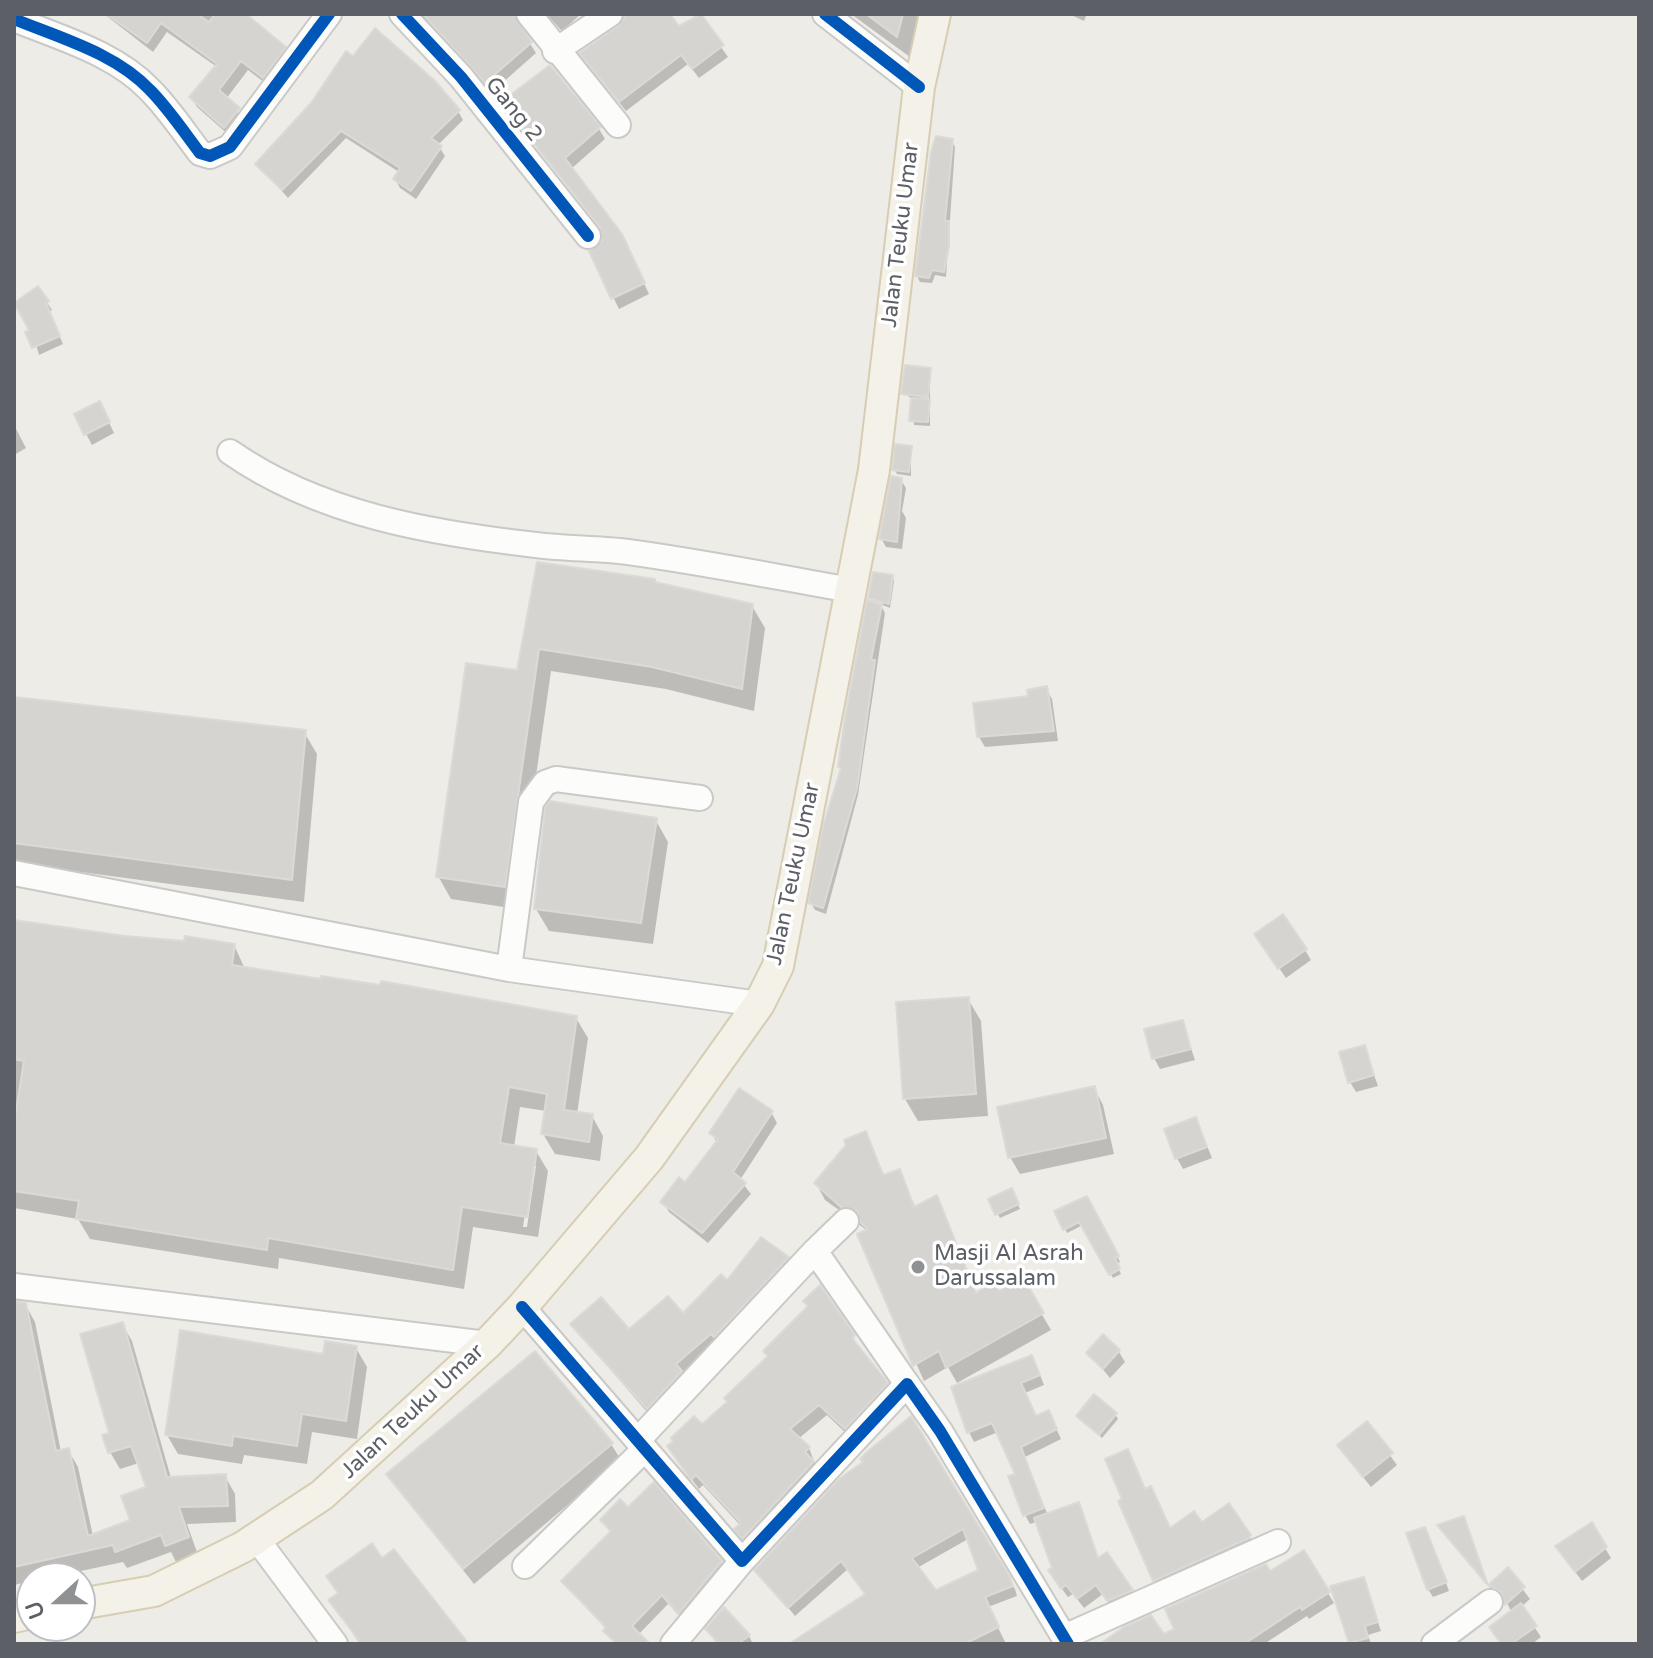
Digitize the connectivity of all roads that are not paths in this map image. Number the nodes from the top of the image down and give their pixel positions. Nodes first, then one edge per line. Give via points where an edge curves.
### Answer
1 (402, 14) edge
2 (529, 14) edge
3 (610, 14) edge
4 (825, 14) edge
5 (935, 14) edge
6 (320, 17) edge
7 (14, 19) edge
8 (555, 51) junction
9 (919, 87) junction
10 (618, 125) dead end
11 (588, 236) dead end
12 (230, 452) dead end
13 (851, 590) junction
14 (700, 798) dead end
15 (14, 873) edge
16 (509, 969) junction
17 (759, 1004) junction
18 (846, 1221) dead end
19 (815, 1251) junction
20 (14, 1286) edge
21 (522, 1307) junction
22 (487, 1344) junction
23 (907, 1384) junction
24 (641, 1444) junction
25 (256, 1538) junction
26 (1278, 1542) dead end
27 (742, 1561) junction
28 (525, 1566) dead end
29 (96, 1601) edge
30 (1490, 1602) dead end
31 (1066, 1641) edge
32 (335, 1644) edge
33 (673, 1644) edge
34 (1434, 1644) edge

1 - 11 street, Gang 2 via 461,77
2 - 8 street
3 - 8 street
4 - 9 street
5 - 9 main road, Jalan Teuku Umar
6 - 7 street via 230,147 210,156 200,153 132,74
8 - 10 street
9 - 13 main road, Jalan Teuku Umar via 874,470
12 - 13 street via 310,497 405,526 625,552
13 - 17 main road, Jalan Teuku Umar via 778,966
14 - 16 street via 556,779 545,783 531,802
15 - 16 street
16 - 17 street
17 - 21 main road, Jalan Teuku Umar via 649,1158
18 - 19 street
19 - 23 street
19 - 24 street
20 - 22 street
21 - 22 main road, Jalan Teuku Umar
21 - 24 street
22 - 25 main road, Jalan Teuku Umar via 322,1495
23 - 27 street
23 - 31 street
24 - 27 street
24 - 28 street
25 - 29 main road, Jalan Teuku Umar via 154,1591
25 - 32 street
26 - 31 street
27 - 33 street
30 - 34 street

